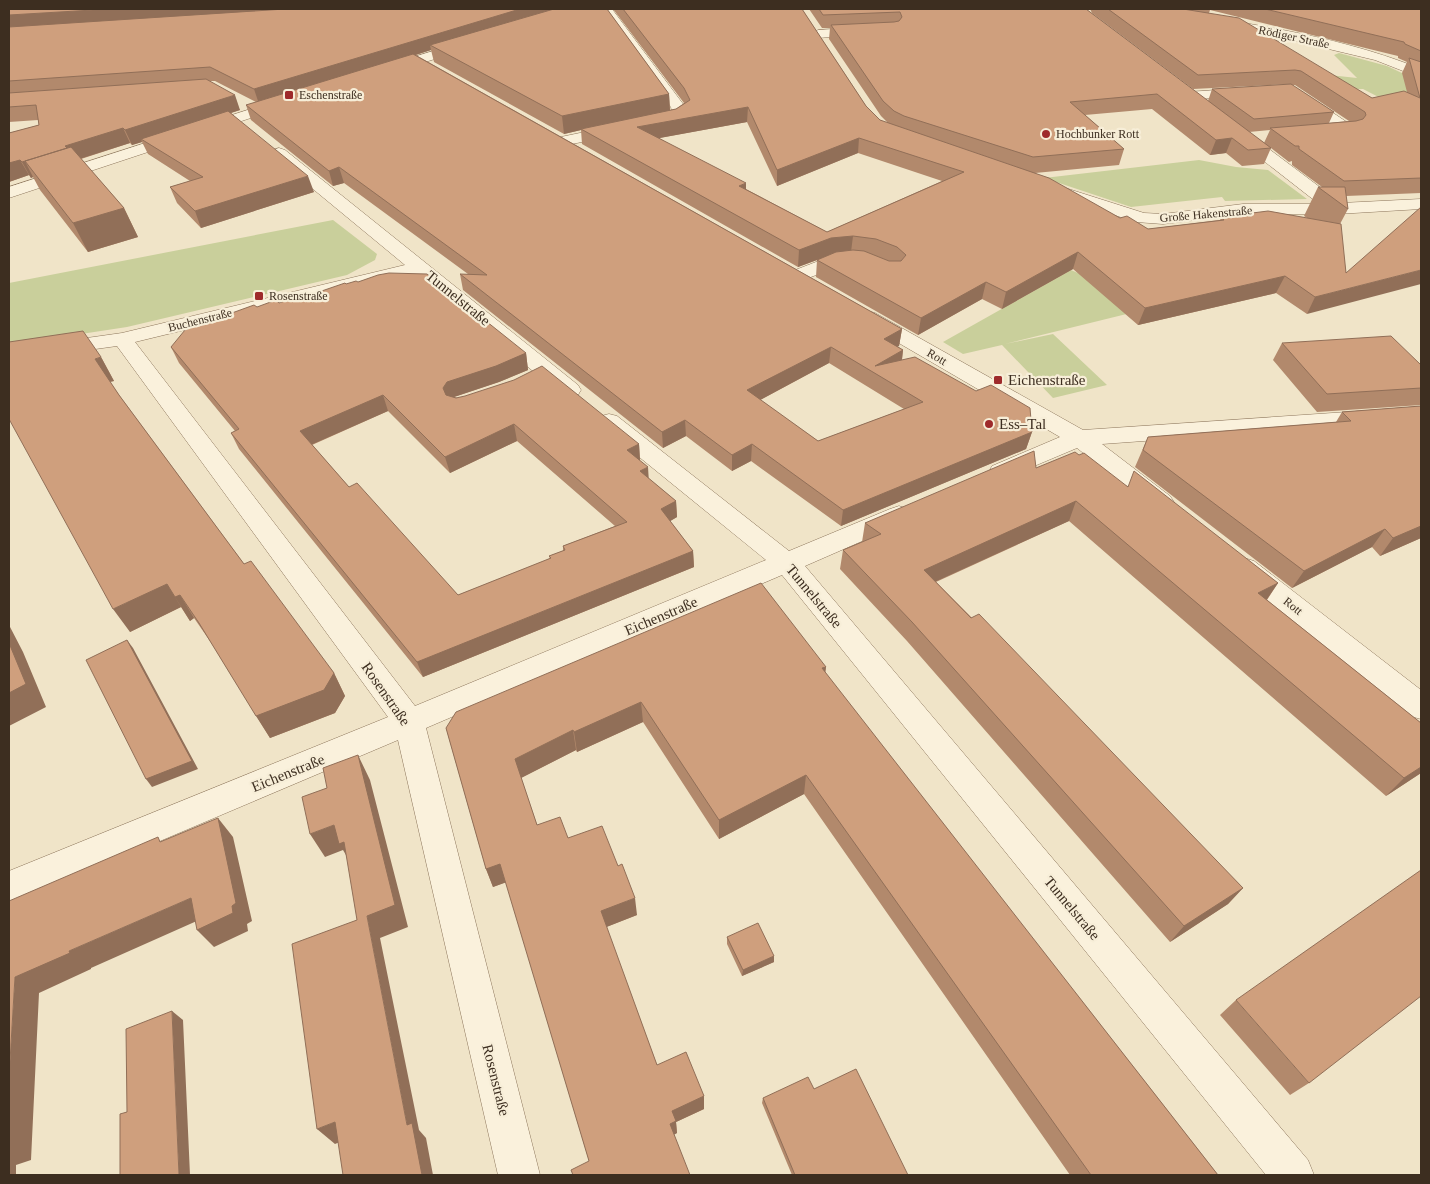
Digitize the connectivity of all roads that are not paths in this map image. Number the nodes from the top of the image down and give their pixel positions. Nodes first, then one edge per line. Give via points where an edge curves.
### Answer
1 (600, 9) edge
2 (1208, 21) edge
3 (883, 30) edge
4 (480, 41) edge
5 (828, 50) edge
6 (417, 60) junction
7 (434, 70) edge
8 (1421, 74) edge
9 (370, 75) edge
10 (1173, 85) edge
11 (1289, 90) edge
12 (1262, 91) edge
13 (1188, 96) junction
14 (295, 99) edge
15 (238, 109) junction
16 (1210, 112) edge
17 (1224, 123) edge
18 (251, 130) edge
19 (545, 132) edge
20 (1311, 133) edge
21 (1264, 137) dead end
22 (1245, 139) junction
23 (562, 141) junction
24 (266, 142) edge
25 (585, 154) edge
26 (1041, 185) edge
27 (9, 193) edge
28 (1421, 204) edge
29 (1337, 208) junction
30 (868, 262) edge
31 (780, 266) edge
32 (419, 267) junction
33 (797, 276) junction
34 (814, 286) edge
35 (856, 310) edge
36 (122, 339) junction
37 (9, 354) edge
38 (1421, 414) edge
39 (1079, 438) junction
40 (979, 481) edge
41 (924, 505) edge
42 (1180, 518) edge
43 (1227, 555) edge
44 (787, 563) junction
45 (1421, 708) edge
46 (410, 722) junction
47 (9, 888) edge
48 (520, 1175) edge
49 (1293, 1175) edge

1 - 23 street via 678,107 680,114 671,119
2 - 8 street, Rödiger Straße via 1348,49 1392,61
3 - 5 street via 813,28
4 - 6 street
6 - 7 street
6 - 9 street
10 - 13 street
11 - 20 street via 1349,129
12 - 13 street
13 - 16 street
14 - 15 street via 257,110
15 - 18 street
15 - 27 street
17 - 22 street
19 - 23 street
21 - 22 street
22 - 29 street
23 - 25 street
24 - 32 street, Tunnelstraße
26 - 29 street, Große Hakenstraße via 1142,218 1163,219 1243,209
28 - 29 street, Große Hakenstraße
30 - 33 street via 848,258
31 - 33 street
32 - 36 street, Buchenstraße
32 - 44 street, Tunnelstraße via 536,377
33 - 34 street
35 - 39 street, Rott
36 - 37 street, Buchenstraße
36 - 46 street, Rosenstraße
38 - 39 street
39 - 40 street
39 - 42 street, Rott
41 - 44 street, Eichenstraße
43 - 45 street, Rott
44 - 46 street, Eichenstraße
44 - 49 street, Tunnelstraße
46 - 47 street, Eichenstraße
46 - 48 street, Rosenstraße

